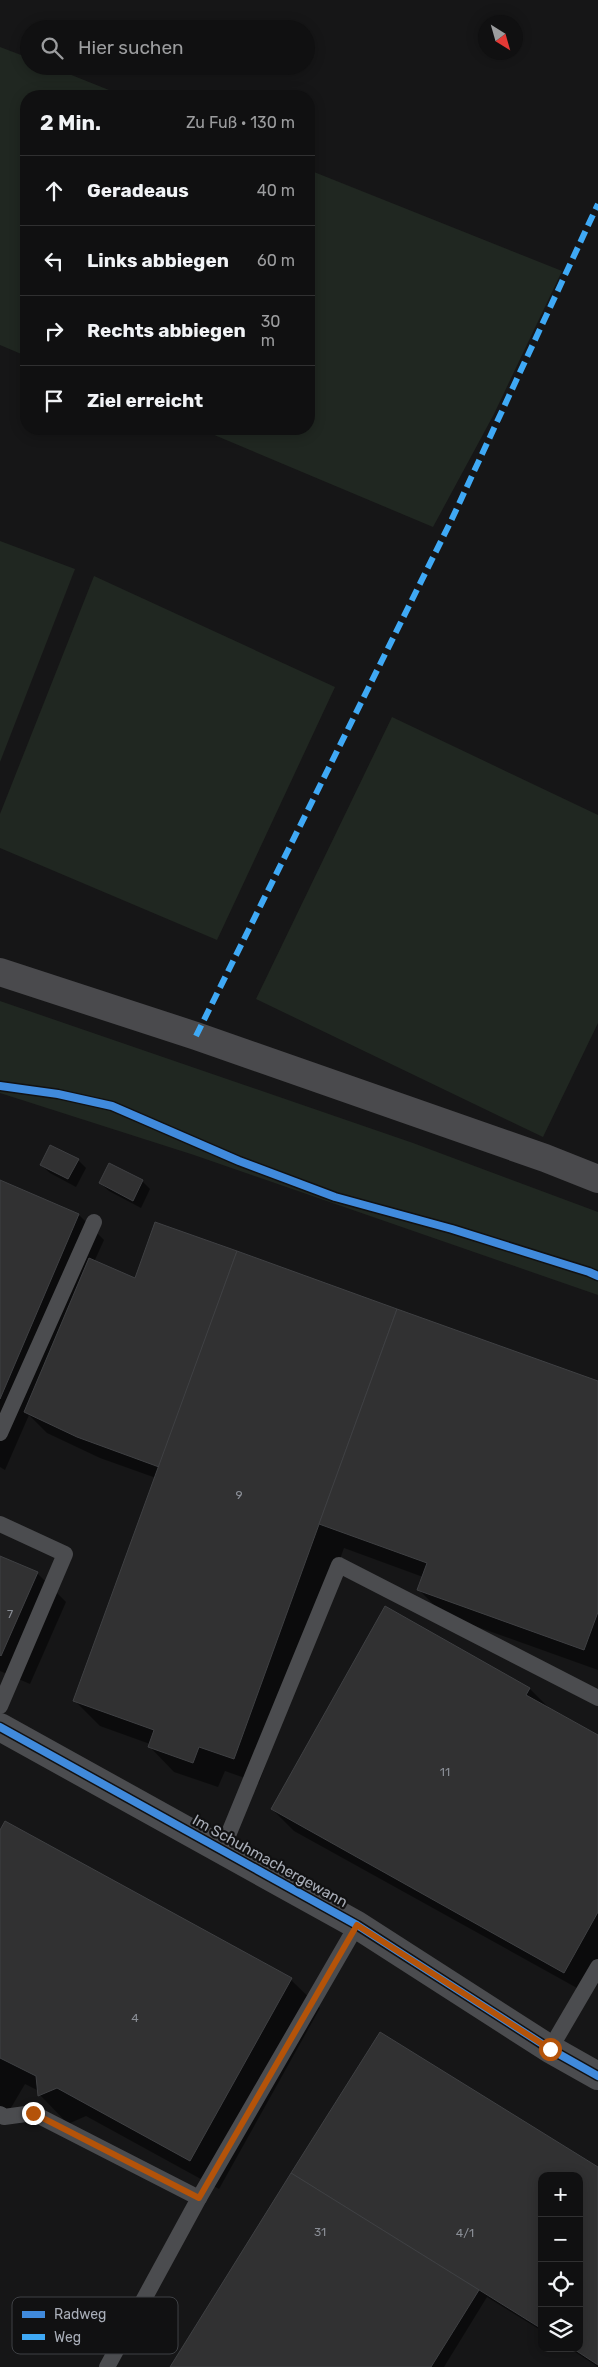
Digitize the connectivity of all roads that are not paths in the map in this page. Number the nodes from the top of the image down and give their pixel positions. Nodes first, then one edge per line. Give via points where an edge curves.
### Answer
1 (0, 972) edge
2 (598, 1179) edge
3 (94, 1222) dead end
4 (0, 1433) edge
5 (0, 1524) edge
6 (598, 1698) edge
7 (0, 1706) edge
8 (0, 1727) edge
9 (222, 1850) junction
10 (357, 1925) junction
11 (598, 1967) edge
12 (550, 2049) junction
13 (597, 2075) edge
14 (0, 2114) edge
15 (199, 2198) junction
16 (145, 2297) edge
17 (114, 2354) edge
18 (107, 2367) edge

1 - 2 main road via 206,1039
3 - 4 lane
5 - 7 lane via 66,1554
6 - 9 lane via 339,1565
8 - 9 street, Im Schuhmachergewann
9 - 10 street, Im Schuhmachergewann
10 - 12 street, Im Schuhmachergewann
10 - 15 lane
11 - 12 lane
12 - 13 street, Im Schuhmachergewann
14 - 15 lane via 4,2117 33,2113
15 - 16 lane
17 - 18 lane

